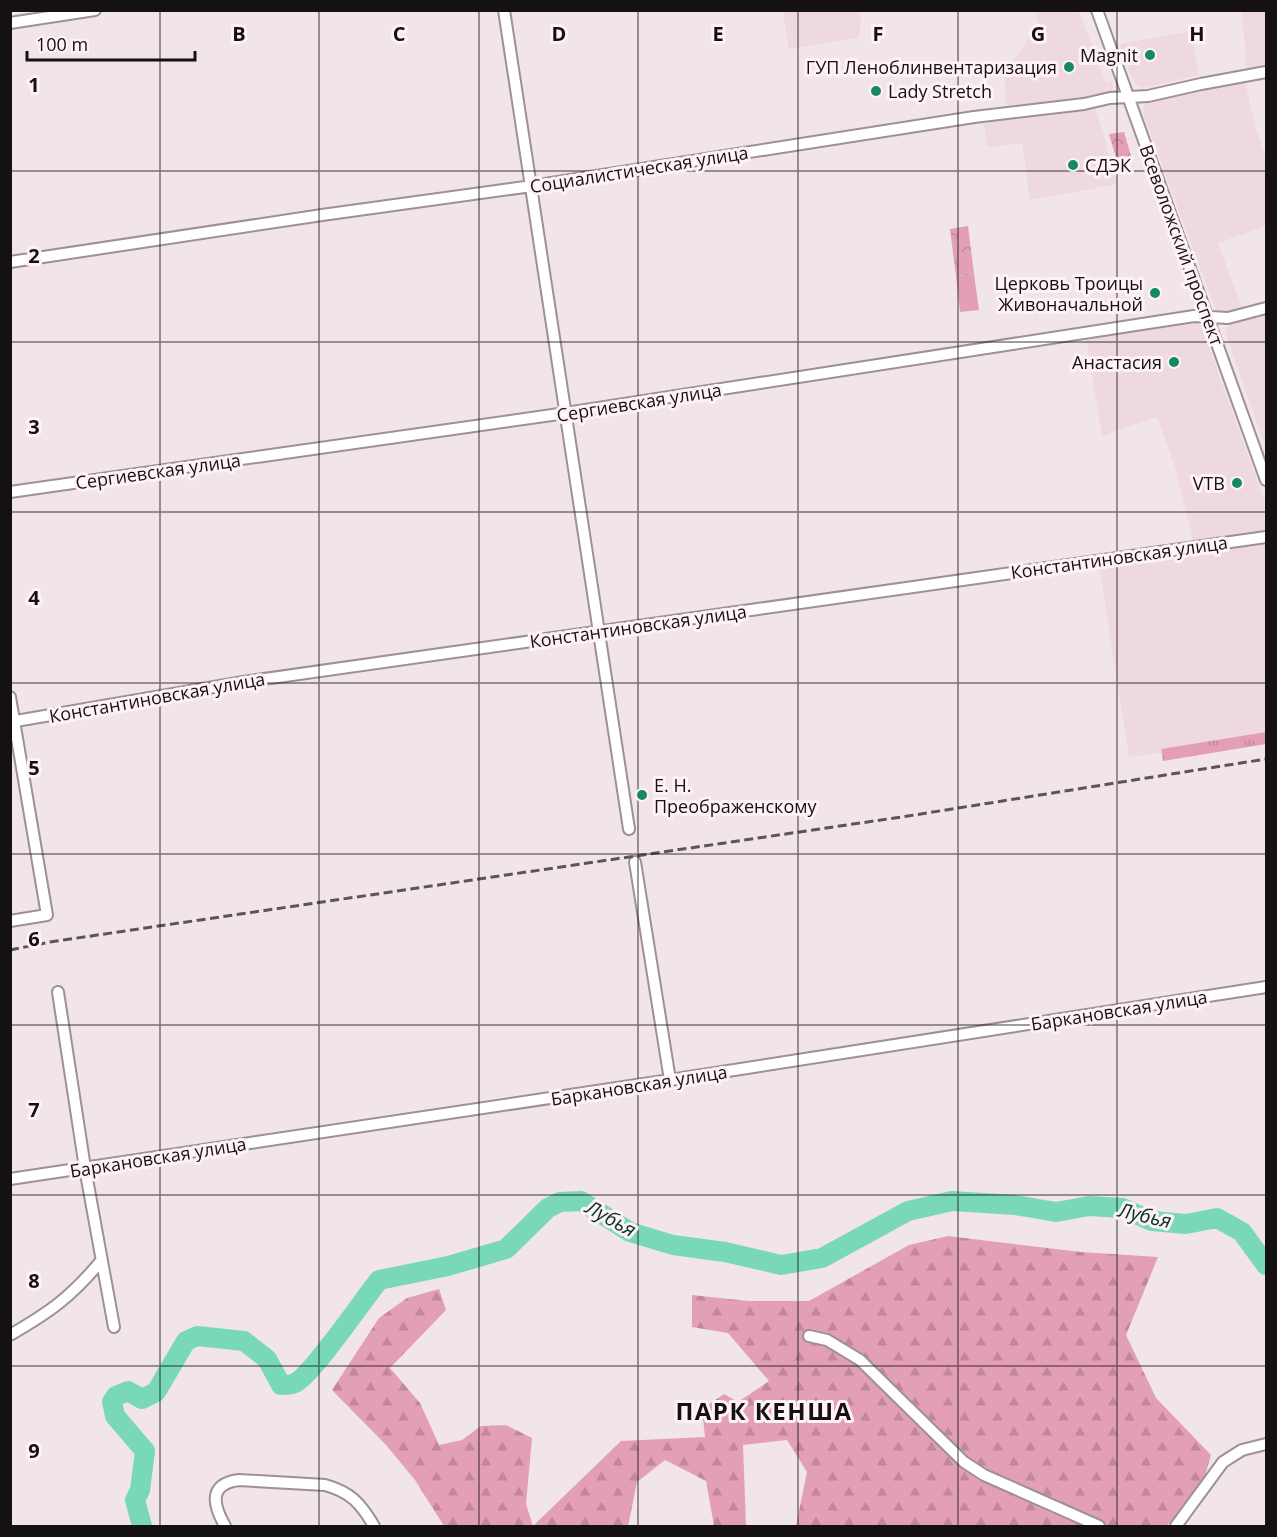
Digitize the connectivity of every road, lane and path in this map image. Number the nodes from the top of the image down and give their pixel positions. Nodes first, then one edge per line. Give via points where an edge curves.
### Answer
1 (94, 10) edge
2 (504, 10) edge
3 (1097, 10) edge
4 (10, 23) edge
5 (1266, 72) edge
6 (1128, 96) junction
7 (532, 186) junction
8 (10, 262) edge
9 (1266, 308) edge
10 (1209, 317) junction
11 (566, 413) junction
12 (1266, 480) edge
13 (10, 492) edge
14 (1266, 537) edge
15 (598, 632) junction
16 (10, 697) edge
17 (12, 722) edge
18 (628, 829) dead end
19 (635, 862) dead end
20 (10, 921) edge
21 (1266, 987) edge
22 (58, 992) dead end
23 (670, 1080) junction
24 (85, 1168) junction
25 (10, 1179) edge
26 (101, 1261) junction
27 (114, 1327) dead end
28 (10, 1335) edge
29 (809, 1336) dead end
30 (1266, 1444) edge
31 (223, 1523) edge
32 (374, 1527) edge
33 (1099, 1527) edge
34 (1176, 1527) edge

1 - 4 street
2 - 7 street
3 - 6 street, Всеволожский проспект
5 - 6 street, Социалистическая улица via 1148,96
6 - 7 street, Социалистическая улица
6 - 10 street, Всеволожский проспект
7 - 8 street, Социалистическая улица
7 - 11 street
9 - 10 street, Сергиевская улица via 1228,318
10 - 11 street, Сергиевская улица via 1181,318
10 - 12 street, Всеволожский проспект
11 - 13 street, Сергиевская улица
11 - 15 street
14 - 15 street, Константиновская улица
15 - 17 street, Константиновская улица via 243,682
15 - 18 street
16 - 17 street
17 - 20 street via 47,915
19 - 23 street
21 - 23 street, Баркановская улица
22 - 24 street
23 - 24 street, Баркановская улица
24 - 25 street, Баркановская улица
24 - 26 street
26 - 27 street
26 - 28 street via 56,1307
29 - 33 street via 827,1340 860,1360 974,1468
30 - 34 street via 1242,1450 1223,1462
31 - 32 street via 215,1502 217,1491 225,1483 239,1480 325,1485 346,1492

